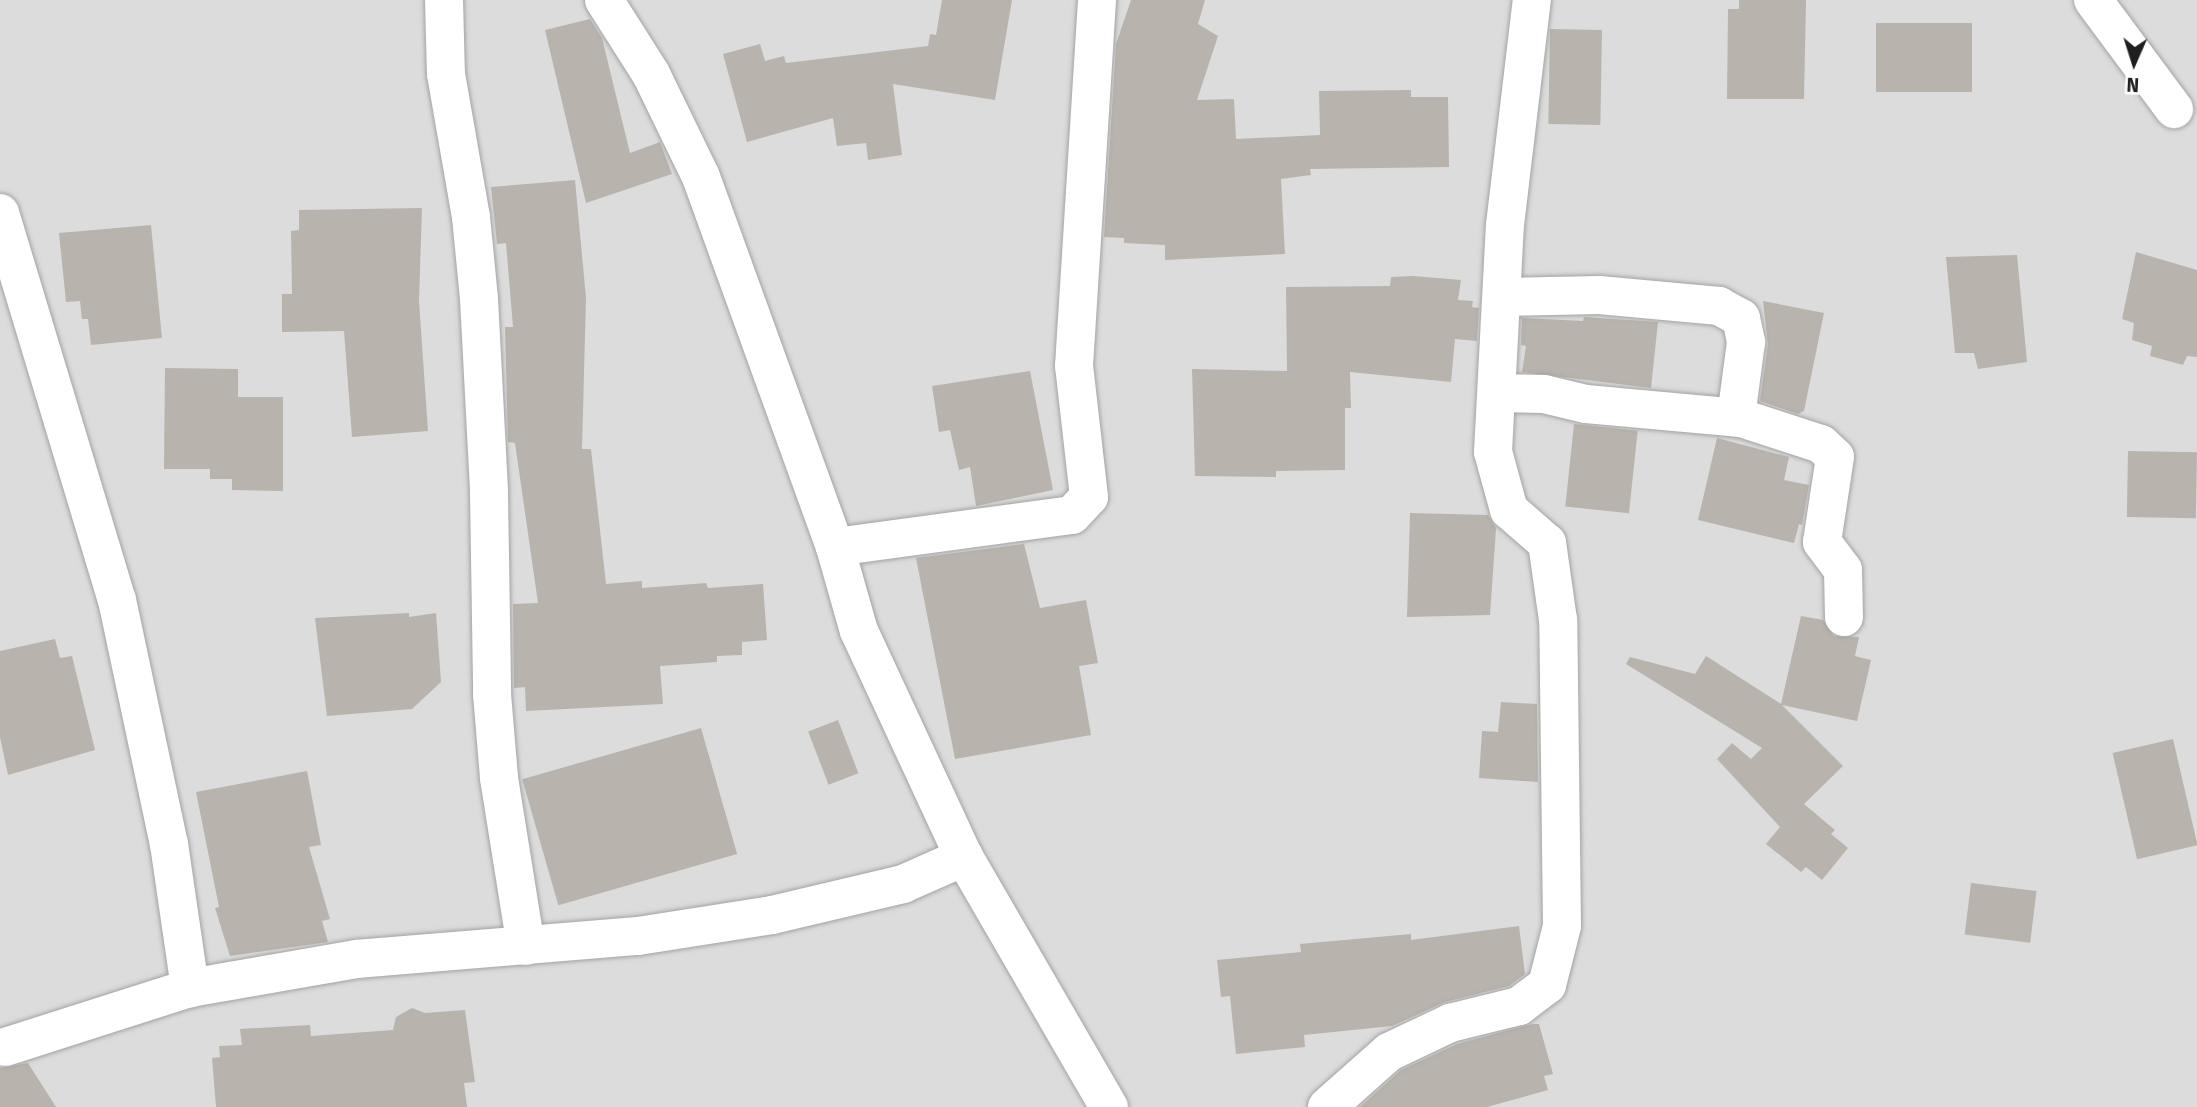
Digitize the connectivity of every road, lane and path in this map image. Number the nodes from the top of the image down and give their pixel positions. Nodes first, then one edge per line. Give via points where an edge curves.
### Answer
1 (444, 0) edge
2 (604, 0) edge
3 (1097, 0) edge
4 (1532, 0) edge
5 (2093, 0) edge
6 (2174, 109) dead end
7 (0, 212) edge
8 (1502, 297) junction
9 (1497, 393) junction
10 (1736, 417) junction
11 (835, 547) junction
12 (1844, 617) dead end
13 (964, 857) junction
14 (526, 946) junction
15 (190, 988) junction
16 (5, 1047) dead end
17 (1109, 1107) edge
18 (1327, 1107) edge

1 - 14 street via 446,74 471,216 479,299 499,778
2 - 11 street via 651,74 701,177
3 - 11 street via 1074,366 1089,496 1072,515
4 - 8 street via 1505,225
5 - 6 street
7 - 15 street via 117,600 169,844
8 - 9 street
8 - 10 street via 1599,295 1719,306 1741,318 1746,342
9 - 10 street via 1544,394 1586,404
9 - 18 street via 1493,452 1509,510 1547,543 1558,620 1562,926 1548,985 1519,1006 1450,1023 1388,1052
10 - 12 street via 1821,444 1836,457 1822,542 1843,570
11 - 13 street via 859,631
13 - 14 street via 903,884 772,915 638,936
13 - 17 street
14 - 15 street via 356,959
15 - 16 street

